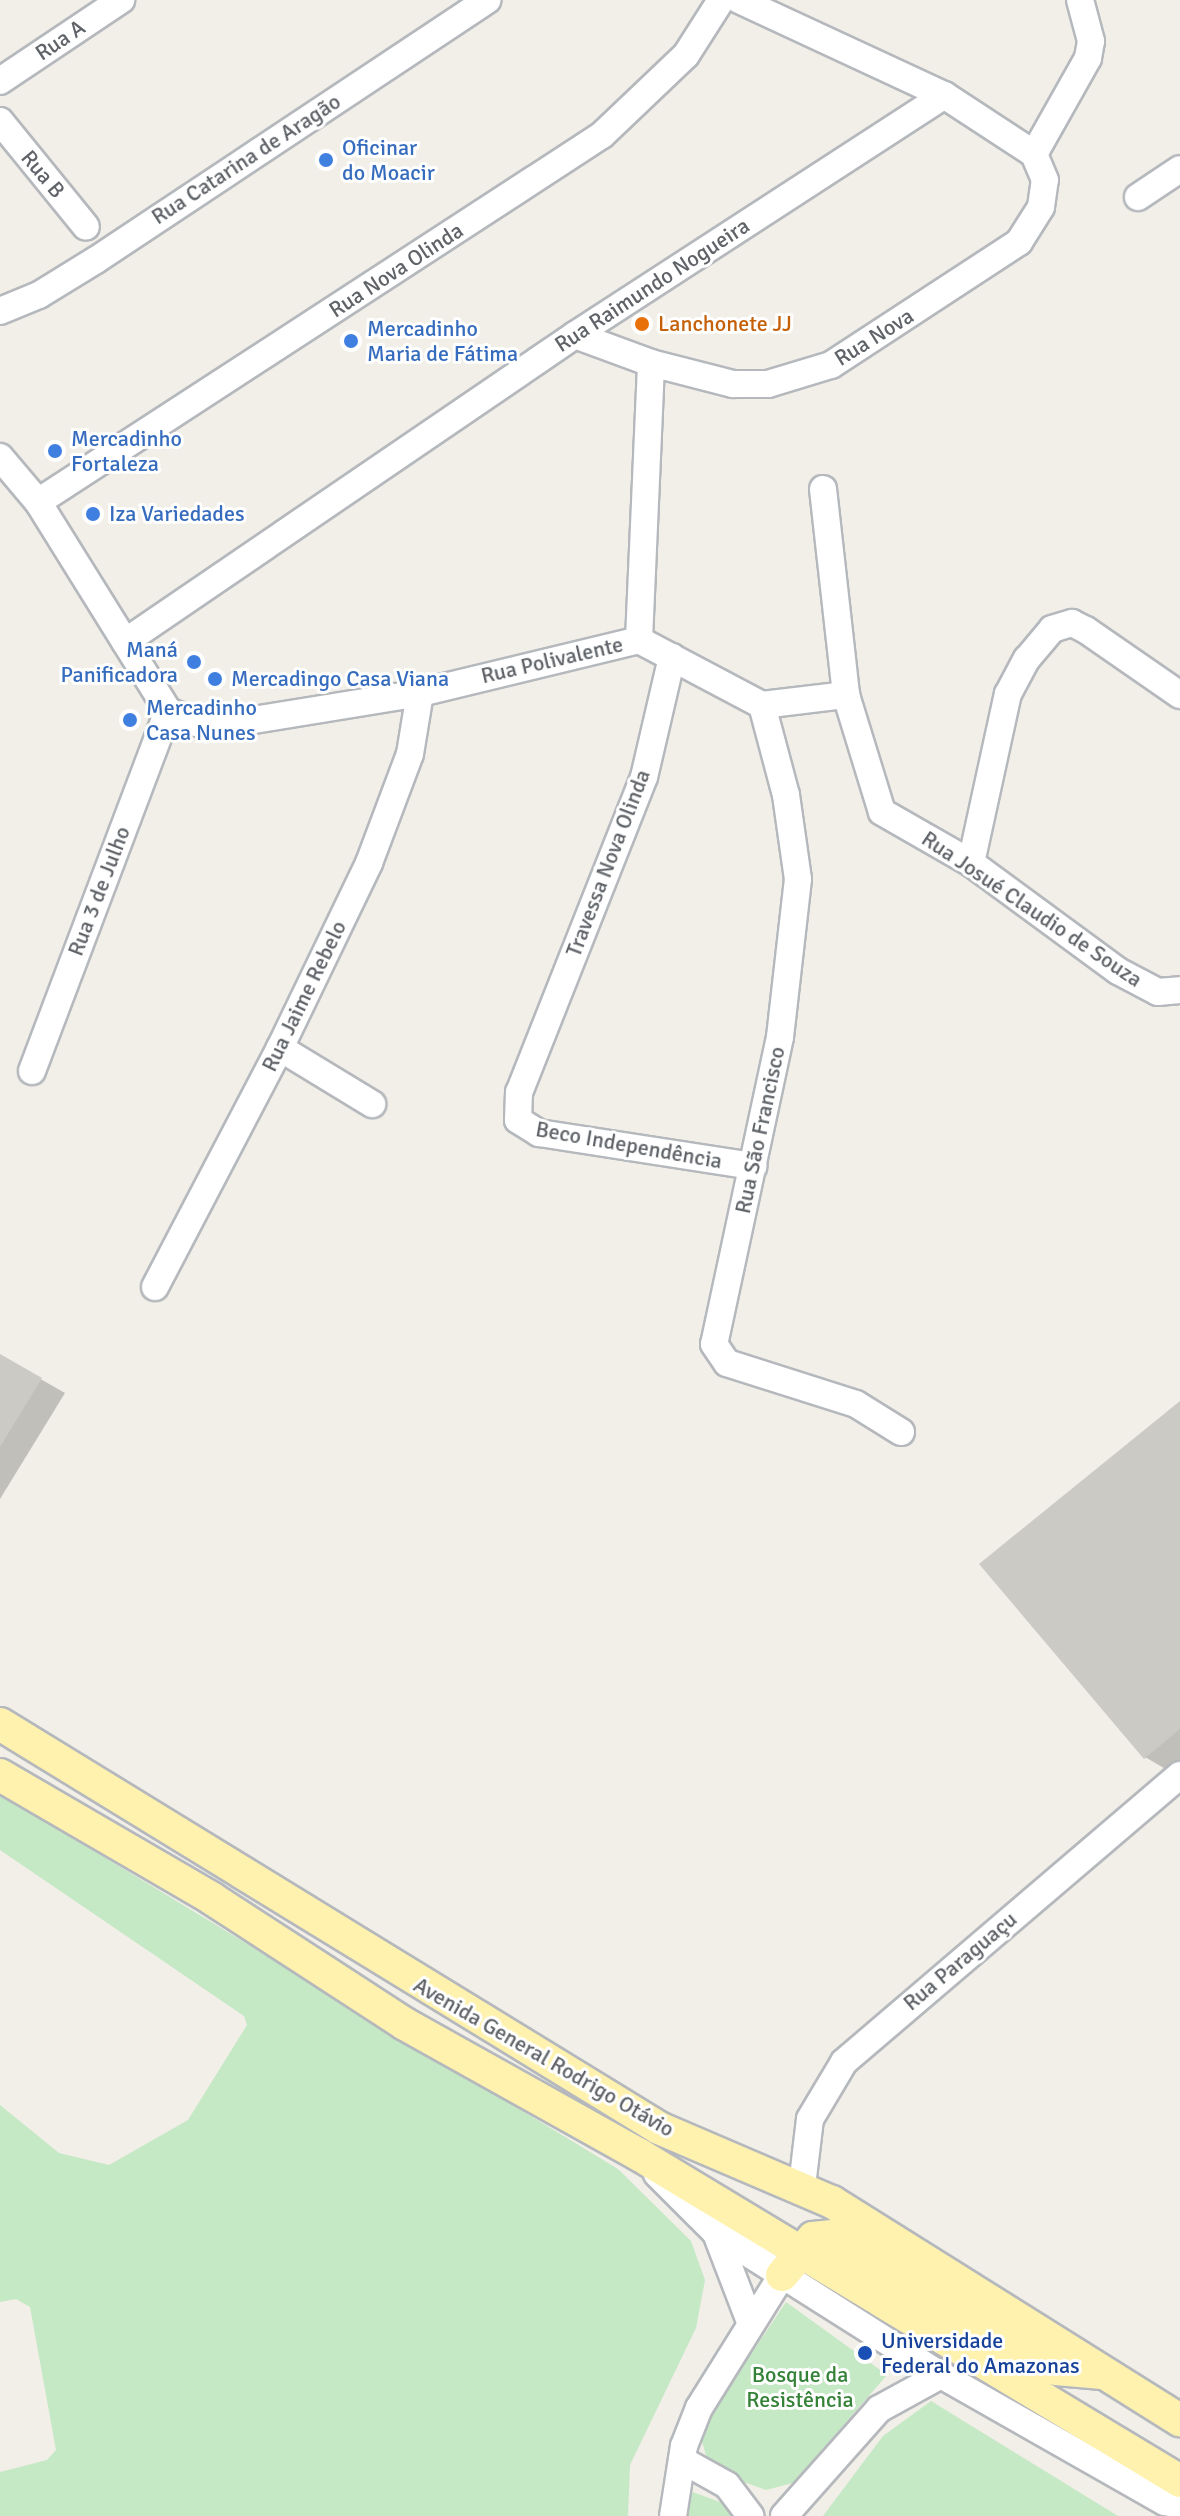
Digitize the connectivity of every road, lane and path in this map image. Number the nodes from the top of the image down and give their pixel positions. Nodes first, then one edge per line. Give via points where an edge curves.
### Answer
1 (121, 0) edge
2 (488, 0) edge
3 (721, 0) edge
4 (739, 0) edge
5 (1080, 0) edge
6 (0, 81) edge
7 (944, 95) junction
8 (0, 121) edge
9 (1034, 154) junction
10 (1180, 169) edge
11 (1138, 197) dead end
12 (86, 227) dead end
13 (0, 311) edge
14 (575, 335) junction
15 (651, 363) junction
16 (0, 457) edge
17 (823, 489) dead end
18 (38, 502) junction
19 (639, 640) junction
20 (125, 642) junction
21 (672, 657) junction
22 (420, 693) junction
23 (846, 695) junction
24 (1180, 695) edge
25 (762, 705) junction
26 (168, 711) junction
27 (971, 863) junction
28 (1180, 990) edge
29 (280, 1048) junction
30 (530, 1064) joint
31 (32, 1071) dead end
32 (372, 1104) dead end
33 (753, 1166) junction
34 (155, 1287) dead end
35 (901, 1432) dead end
36 (0, 1724) edge
37 (0, 1775) edge
38 (1180, 1775) edge
39 (638, 2154) junction
40 (802, 2186) junction
41 (716, 2233) junction
42 (791, 2264) junction
43 (751, 2324) junction
44 (1105, 2373) junction
45 (941, 2375) junction
46 (1180, 2420) edge
47 (682, 2460) junction
48 (1180, 2481) edge
49 (1180, 2505) edge
50 (744, 2506) edge
51 (790, 2509) edge
52 (673, 2516) edge

1 - 6 street, Rua A
2 - 13 street, Rua Catarina de Aragão via 96,260 39,295
3 - 18 street, Rua Nova Olinda via 686,55 602,135
4 - 7 street
5 - 9 street via 1091,41 1088,58
7 - 9 street
7 - 14 street, Rua Raimundo Nogueira
8 - 12 street, Rua B
9 - 15 street, Rua Nova via 1045,180 1041,207 1019,242 831,365 768,384 733,384
10 - 11 street
14 - 15 street, Rua Nova
14 - 20 street, Rua Raimundo Nogueira
15 - 19 street
16 - 18 street
17 - 23 street, Rua Josué Claudio de Souza
18 - 20 street
19 - 21 street, Rua Polivalente
19 - 22 street, Rua Polivalente
20 - 26 street
21 - 25 street, Rua Polivalente
21 - 30 street, Travessa Nova Olinda via 644,777
22 - 26 street, Rua Polivalente via 241,722 197,723
22 - 29 street, Rua Jaime Rebelo via 410,754 392,809
23 - 25 street
23 - 27 street, Rua Josué Claudio de Souza via 882,812
24 - 27 street via 1111,646 1072,623 1061,624 1027,659 1008,694
25 - 33 street, Rua São Francisco via 786,795 798,879 780,1037
26 - 31 street, Rua 3 de Julho
27 - 28 street, Rua Josué Claudio de Souza via 1118,971 1158,992
29 - 32 street
29 - 34 street, Rua Jaime Rebelo
30 - 33 street, Beco Independência via 517,1110 526,1127
33 - 35 street, Rua São Francisco via 715,1350 727,1363 856,1404
36 - 40 main road, Avenida General Rodrigo Otávio via 659,2128
37 - 39 main road, Avenida General Rodrigo Otávio via 211,1898 405,2024
38 - 40 street, Rua Paraguaçu via 844,2062 810,2119
39 - 41 street, Avenida General Rodrigo Otávio
39 - 42 main road, Avenida General Rodrigo Otávio
40 - 44 main road, Avenida General Rodrigo Otávio
41 - 42 street, Avenida General Rodrigo Otávio
41 - 43 street
42 - 43 street
42 - 44 main road via 813,2238 833,2236 1036,2360 1056,2369
42 - 45 street, Avenida General Rodrigo Otávio
42 - 48 main road, Avenida General Rodrigo Otávio
43 - 47 street via 699,2408
44 - 46 main road, Avenida General Rodrigo Otávio
45 - 49 street, Avenida General Rodrigo Otávio via 1165,2502
45 - 51 street via 879,2409
47 - 50 street
47 - 52 street
50 - 51 street

